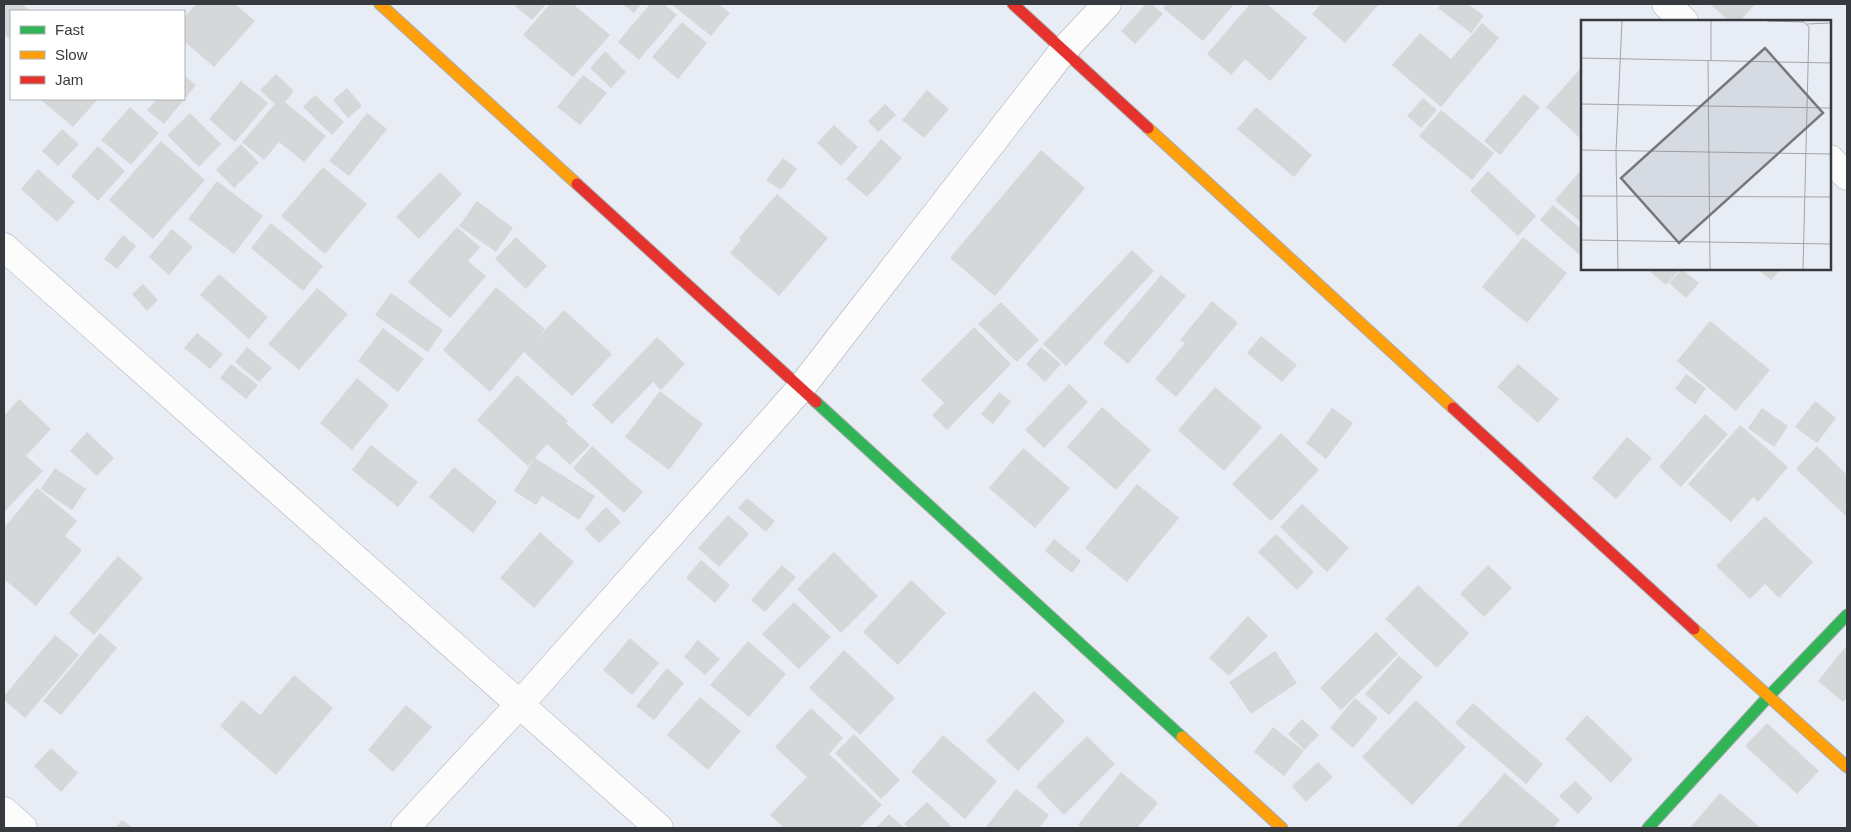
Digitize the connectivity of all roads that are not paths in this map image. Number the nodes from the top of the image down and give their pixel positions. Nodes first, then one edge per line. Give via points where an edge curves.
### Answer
1 (380, 4) edge
2 (1012, 4) edge
3 (1107, 4) edge
4 (1666, 4) edge
5 (1683, 20) edge
6 (1063, 51) junction
7 (1831, 160) edge
8 (1847, 176) edge
9 (4, 247) edge
10 (800, 389) junction
11 (1847, 614) edge
12 (1768, 697) junction
13 (520, 704) junction
14 (1847, 767) edge
15 (4, 811) edge
16 (23, 828) edge
17 (405, 828) edge
18 (659, 828) edge
19 (1282, 828) edge
20 (1648, 828) edge

1 - 10 street
2 - 6 street
3 - 6 street
4 - 5 street
6 - 10 street
6 - 12 street
7 - 8 street
9 - 13 street
10 - 13 street
10 - 19 street
11 - 12 street
12 - 14 street
12 - 20 street
13 - 17 street
13 - 18 street
15 - 16 street

